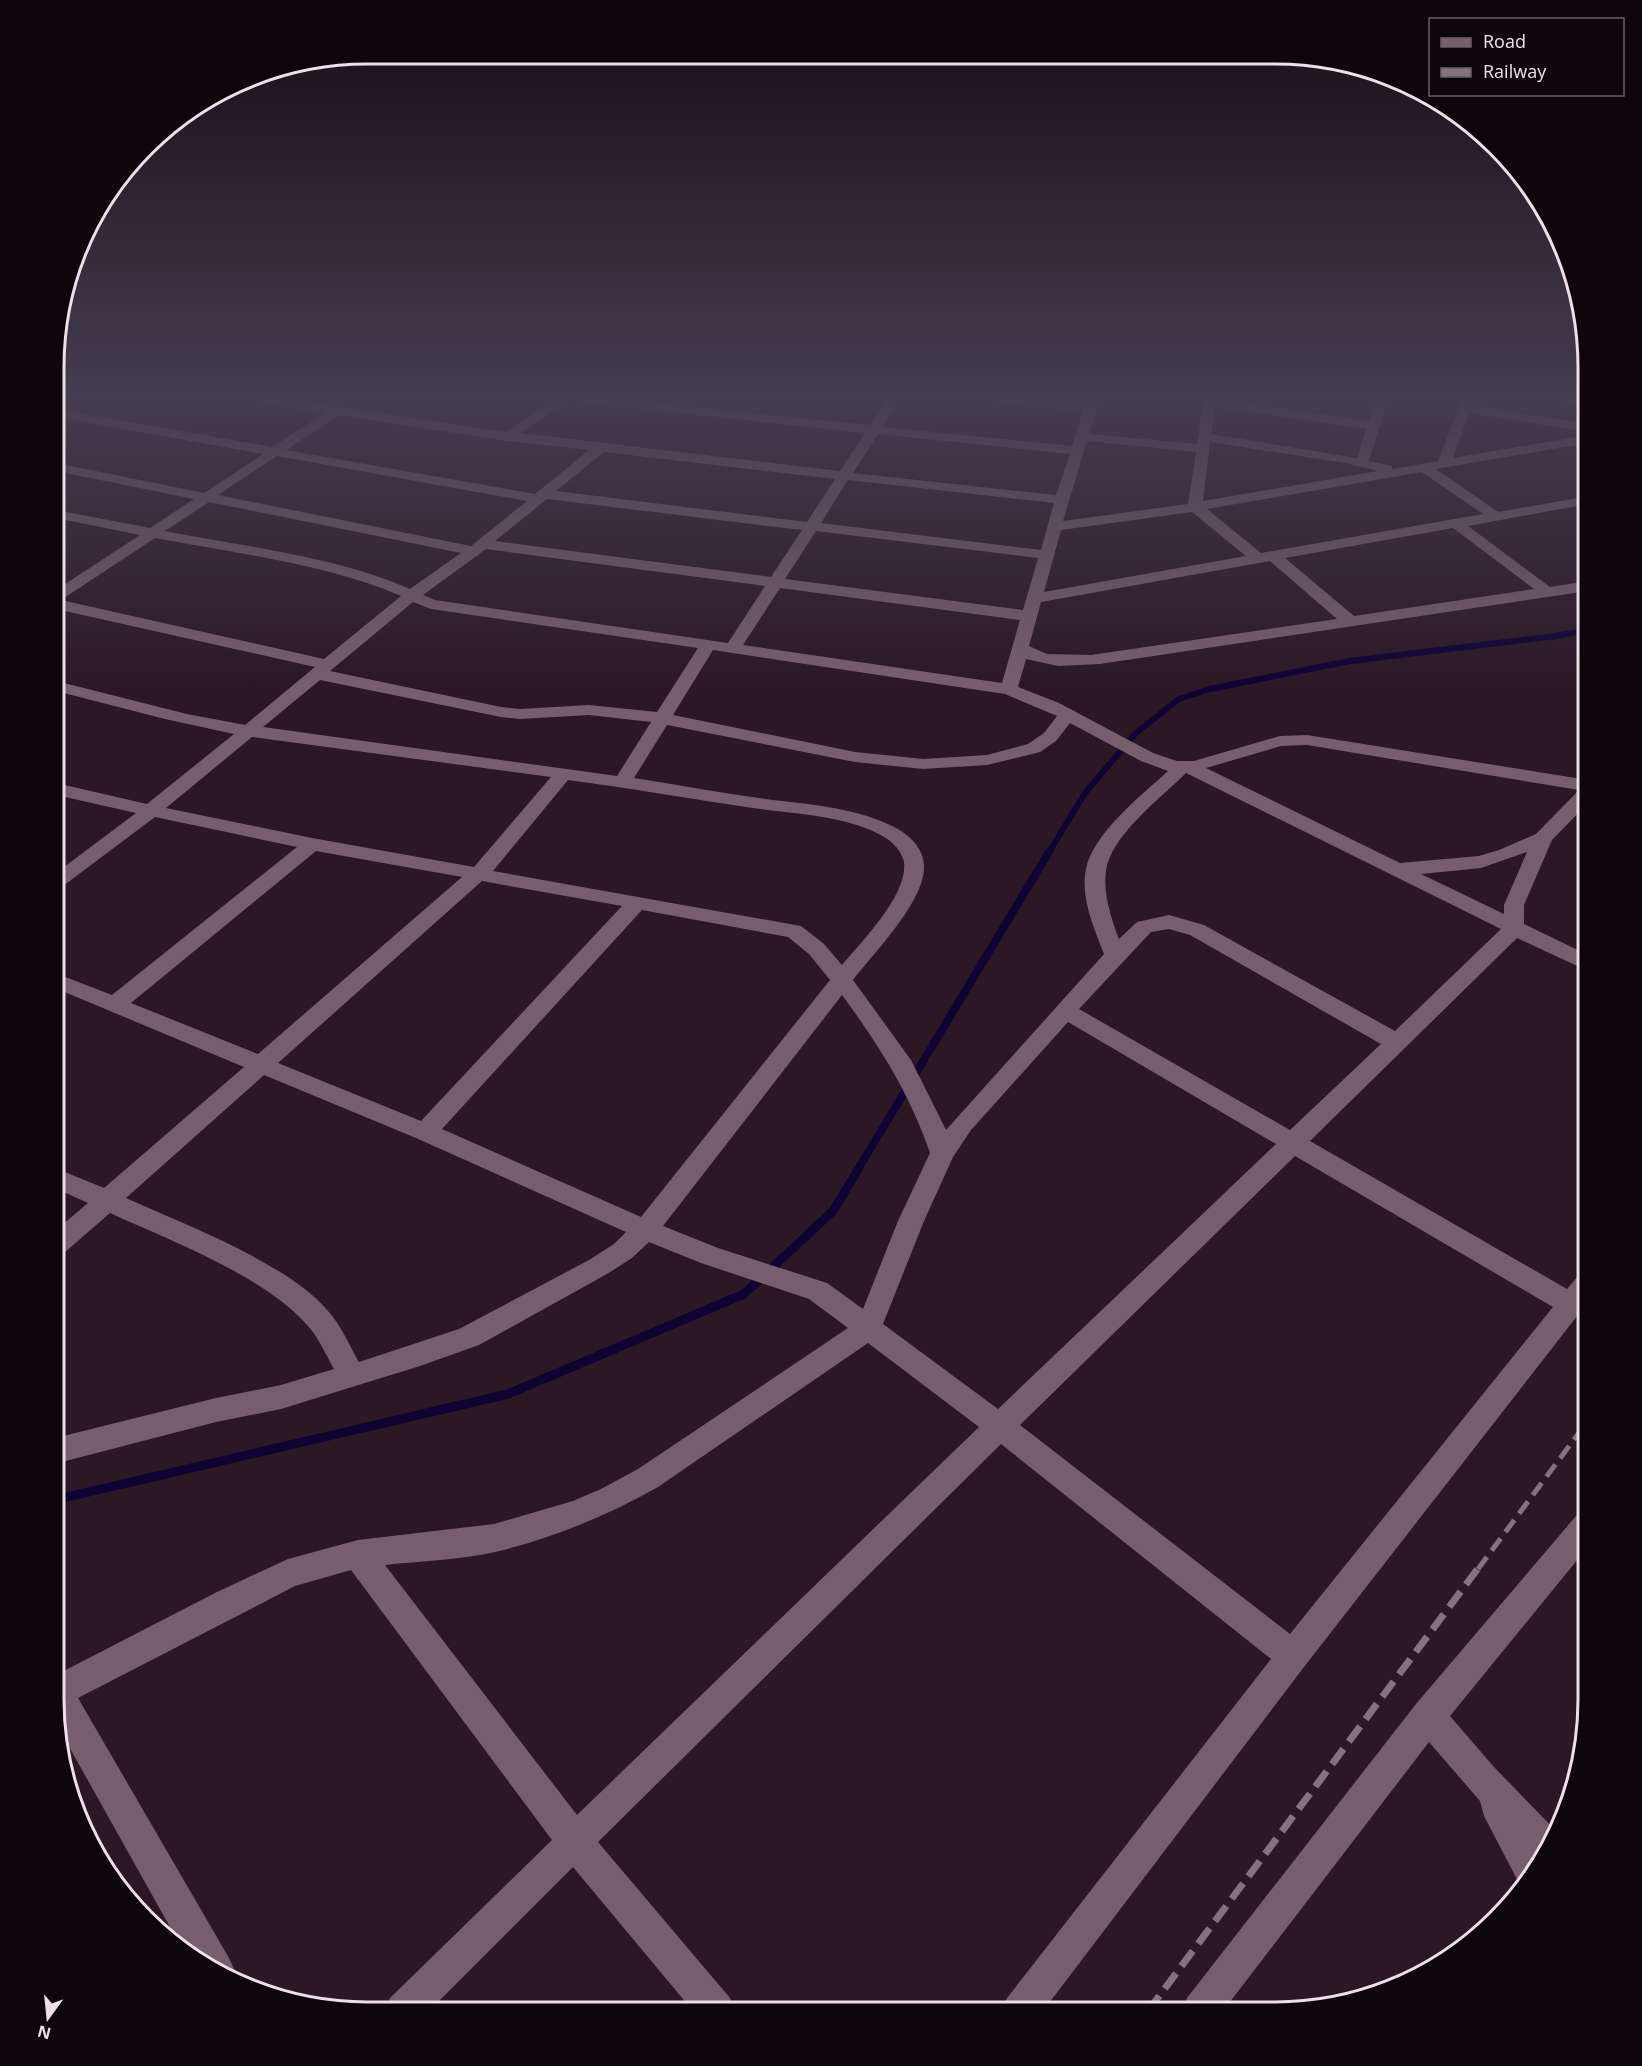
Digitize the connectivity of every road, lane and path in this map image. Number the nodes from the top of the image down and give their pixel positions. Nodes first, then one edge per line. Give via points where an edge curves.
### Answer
1 (182, 493) edge
2 (211, 493) edge
3 (525, 493) edge
4 (544, 493) edge
5 (831, 493) edge
6 (1004, 493) edge
7 (1064, 493) edge
8 (1196, 493) edge
9 (1269, 493) edge
10 (1462, 493) edge
11 (541, 496) junction
12 (204, 498) junction
13 (1062, 500) junction
14 (1578, 502) edge
15 (1194, 507) junction
16 (64, 516) edge
17 (1496, 517) junction
18 (1456, 524) junction
19 (810, 526) junction
20 (1056, 526) junction
21 (152, 533) junction
22 (478, 548) junction
23 (1048, 555) junction
24 (1266, 557) junction
25 (774, 584) junction
26 (1578, 587) edge
27 (64, 592) edge
28 (1547, 592) junction
29 (411, 596) junction
30 (1035, 598) junction
31 (64, 606) edge
32 (1030, 616) junction
33 (1351, 622) junction
34 (709, 644) junction
35 (733, 648) junction
36 (1021, 648) junction
37 (323, 670) junction
38 (64, 688) edge
39 (1009, 689) junction
40 (1067, 715) junction
41 (664, 718) junction
42 (251, 731) junction
43 (1185, 767) junction
44 (564, 773) junction
45 (623, 781) junction
46 (1578, 784) edge
47 (64, 791) edge
48 (1578, 802) edge
49 (151, 811) junction
50 (1543, 838) junction
51 (312, 844) junction
52 (1394, 870) junction
53 (479, 873) junction
54 (64, 876) edge
55 (636, 904) junction
56 (1514, 929) junction
57 (1116, 955) junction
58 (1578, 959) edge
59 (842, 980) junction
60 (64, 983) edge
61 (115, 1004) junction
62 (1066, 1011) junction
63 (1398, 1043) junction
64 (261, 1065) junction
65 (425, 1132) junction
66 (1291, 1142) junction
67 (942, 1153) junction
68 (64, 1182) edge
69 (105, 1201) junction
70 (646, 1229) junction
71 (64, 1238) edge
72 (1578, 1292) edge
73 (1578, 1294) edge
74 (867, 1328) junction
75 (353, 1376) junction
76 (1000, 1426) junction
77 (64, 1448) edge
78 (1578, 1537) edge
79 (358, 1554) junction
80 (1293, 1656) junction
81 (64, 1687) edge
82 (64, 1708) edge
83 (1428, 1716) junction
84 (1482, 1779) junction
85 (1542, 1841) edge
86 (576, 1842) junction
87 (1528, 1866) edge
88 (207, 1956) edge
89 (412, 2002) edge
90 (709, 2002) edge
91 (1027, 2002) edge
92 (1207, 2002) edge

1 - 12 street
2 - 12 street
3 - 11 street
4 - 11 street
5 - 19 street
6 - 13 street
7 - 13 street
8 - 15 street
9 - 15 street
10 - 17 street
11 - 19 street
11 - 22 street
12 - 21 street
12 - 22 street
13 - 20 street
14 - 17 street
15 - 20 street
15 - 24 street
16 - 21 street
17 - 18 street
18 - 24 street
18 - 28 street
19 - 23 street
19 - 25 street
20 - 23 street
21 - 27 street
21 - 29 street via 326,567 371,579
22 - 25 street
22 - 29 street
23 - 30 street
24 - 30 street
24 - 33 street
25 - 32 street
25 - 35 street
26 - 28 street
28 - 33 street
29 - 34 street via 443,606
29 - 37 street
30 - 32 street
31 - 37 street
32 - 36 street
33 - 36 street via 1086,660 1041,658
34 - 35 street
34 - 41 street
35 - 39 street
36 - 39 street
37 - 41 street via 501,712 589,710
37 - 42 street
38 - 42 street
39 - 40 street
40 - 41 street via 1050,737 1034,748 987,760 923,765 855,757
40 - 43 street via 1147,757
41 - 45 street
42 - 44 street
42 - 49 street
43 - 46 street via 1280,741 1307,740
43 - 52 street
43 - 57 street via 1111,840 1099,859 1096,898
44 - 45 street
44 - 53 street via 510,842
45 - 59 street via 833,816 879,827 896,836 911,850 915,861 907,894
47 - 49 street
48 - 50 street
49 - 51 street
49 - 54 street
50 - 52 street via 1481,862
50 - 56 street via 1514,905
51 - 53 street
51 - 61 street
52 - 56 street
53 - 55 street
53 - 64 street
55 - 59 street via 790,929 813,946
55 - 65 street
56 - 58 street
56 - 63 street
57 - 62 street
57 - 63 street via 1144,927 1158,922 1183,925
59 - 67 street via 916,1085
59 - 70 street
60 - 61 street
61 - 64 street
62 - 66 street
62 - 67 street via 963,1124
63 - 66 street
64 - 65 street
64 - 69 street
65 - 70 street
66 - 72 street
66 - 76 street
67 - 74 street
68 - 69 street
69 - 71 street
69 - 75 street via 205,1245 292,1294 319,1319
70 - 74 street via 710,1256 818,1292
70 - 75 street via 598,1267 469,1337
73 - 80 street
74 - 76 street
74 - 79 street via 782,1389 612,1498 578,1513 494,1538
75 - 77 street
76 - 80 street
76 - 86 street
78 - 83 street
79 - 81 street via 324,1562 256,1589
79 - 86 street
80 - 91 street
82 - 88 street
83 - 84 street
83 - 92 street
84 - 85 street
84 - 87 street
86 - 89 street
86 - 90 street

